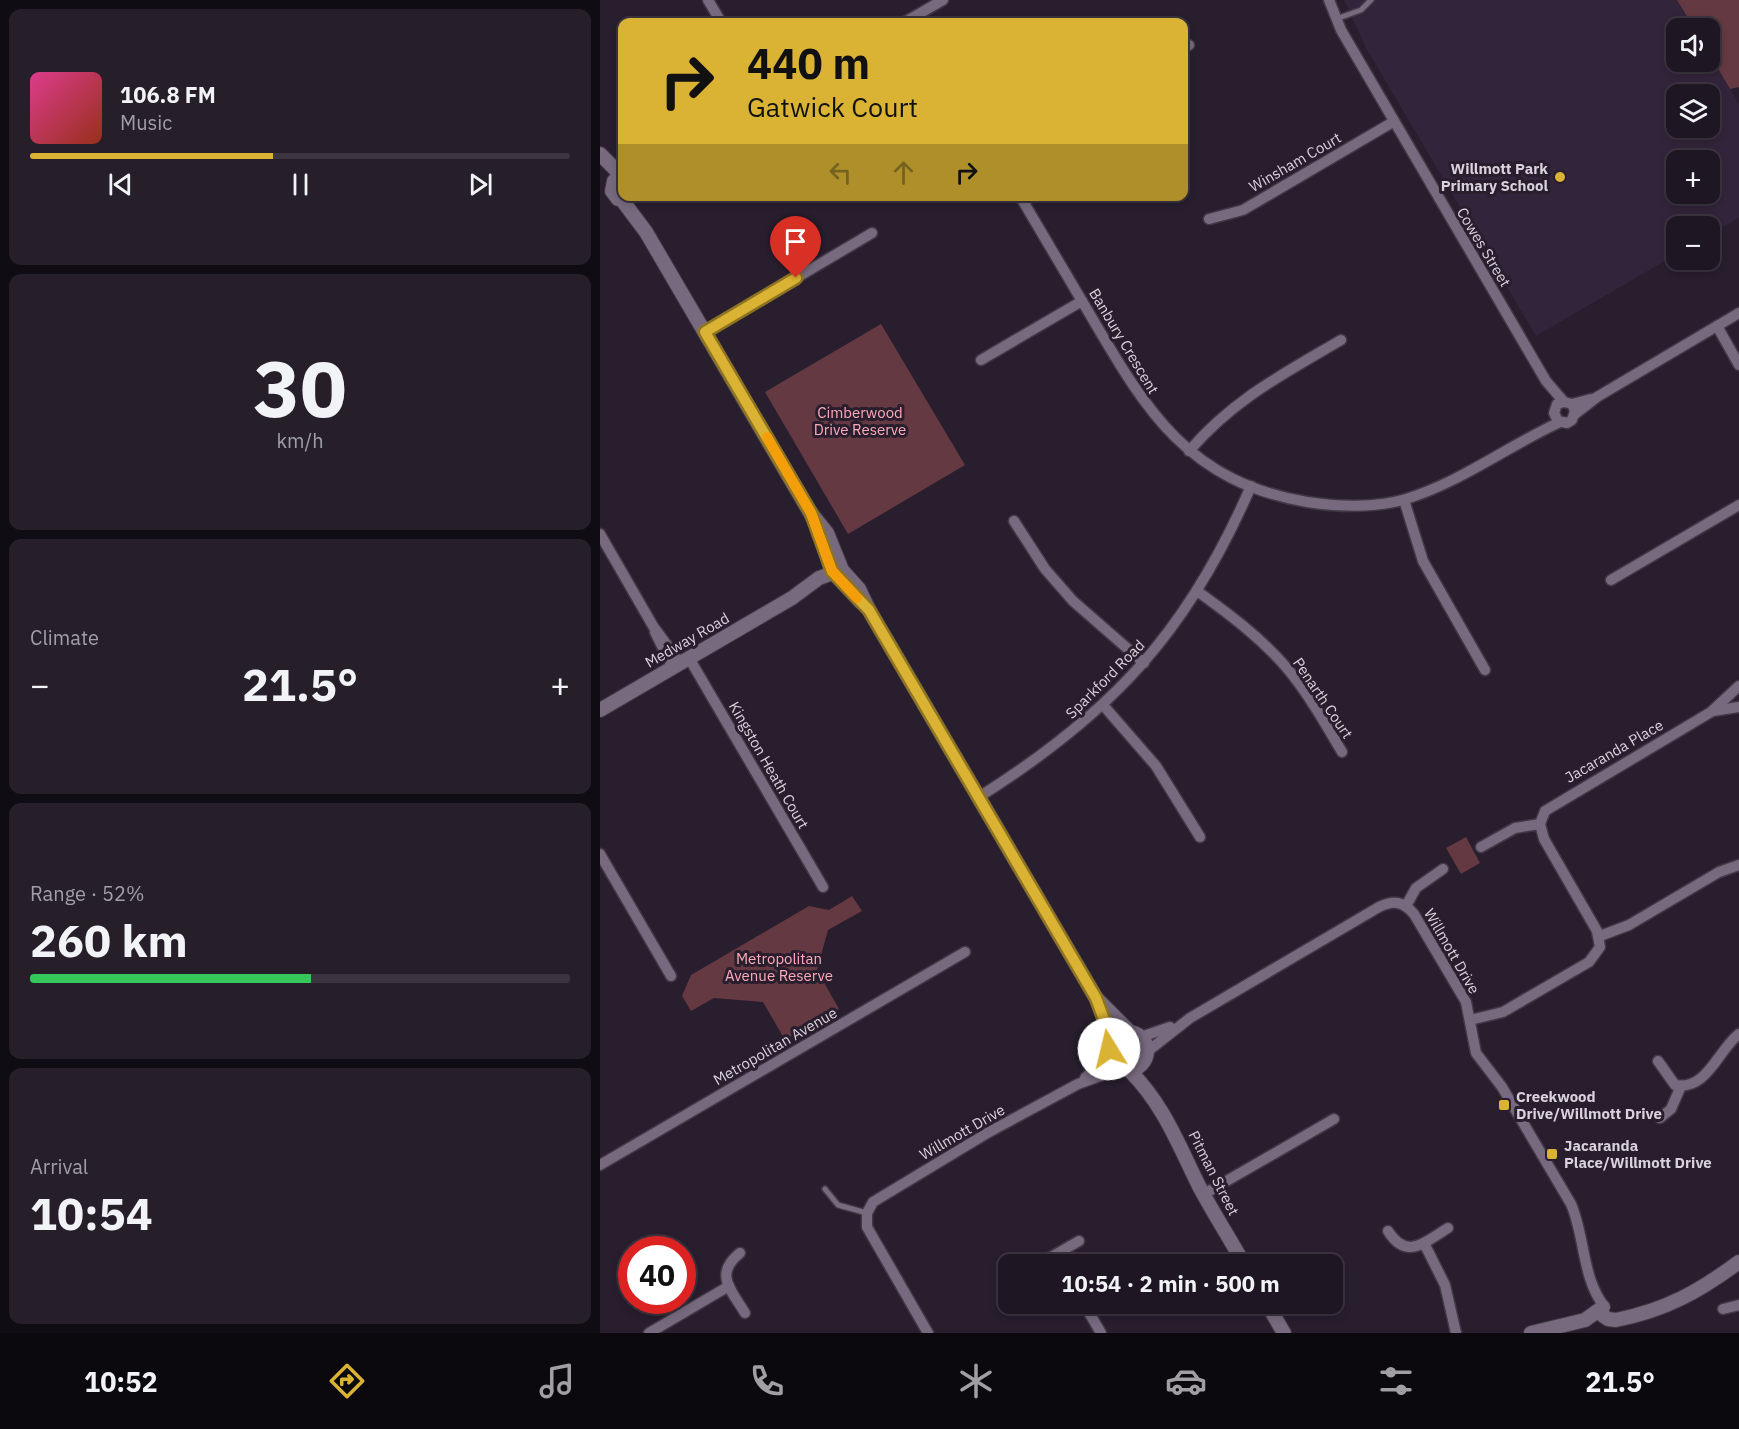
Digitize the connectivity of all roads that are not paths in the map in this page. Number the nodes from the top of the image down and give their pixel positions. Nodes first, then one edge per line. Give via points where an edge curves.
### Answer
1 (708, 0) edge
2 (944, 0) edge
3 (1329, 0) edge
4 (1371, 0) edge
5 (719, 18) edge
6 (917, 18) edge
7 (1335, 19) junction
8 (1393, 122) junction
9 (600, 155) edge
10 (618, 179) edge
11 (618, 182) edge
12 (618, 196) edge
13 (630, 201) edge
14 (1023, 201) edge
15 (1209, 219) dead end
16 (872, 233) dead end
17 (1082, 301) junction
18 (1739, 314) edge
19 (1717, 326) junction
20 (705, 332) junction
21 (1341, 340) dead end
22 (981, 360) dead end
23 (1739, 364) edge
24 (1563, 411) junction
25 (1189, 451) junction
26 (1251, 486) junction
27 (1404, 500) junction
28 (1739, 505) edge
29 (1014, 521) dead end
30 (600, 534) edge
31 (837, 573) junction
32 (1611, 580) dead end
33 (1197, 591) junction
34 (681, 663) junction
35 (1144, 663) junction
36 (1485, 670) dead end
37 (1739, 686) edge
38 (1103, 705) junction
39 (1739, 707) edge
40 (600, 710) edge
41 (1711, 712) junction
42 (1342, 752) dead end
43 (979, 797) junction
44 (1540, 824) junction
45 (1200, 837) dead end
46 (1481, 847) dead end
47 (600, 854) edge
48 (1739, 865) edge
49 (1443, 869) dead end
50 (823, 887) dead end
51 (1406, 906) junction
52 (1600, 936) junction
53 (965, 952) dead end
54 (671, 976) dead end
55 (1096, 998) junction
56 (1190, 1018) junction
57 (1470, 1020) junction
58 (1739, 1034) edge
59 (1136, 1035) junction
60 (1110, 1049) junction
61 (1146, 1056) junction
62 (1658, 1060) dead end
63 (1125, 1070) junction
64 (1078, 1084) junction
65 (1681, 1086) junction
66 (1154, 1096) junction
67 (1660, 1118) dead end
68 (1334, 1119) dead end
69 (600, 1165) edge
70 (825, 1189) dead end
71 (1203, 1194) junction
72 (867, 1214) junction
73 (1448, 1228) dead end
74 (1388, 1231) dead end
75 (1079, 1241) dead end
76 (1424, 1244) junction
77 (740, 1253) dead end
78 (1065, 1254) edge
79 (1238, 1254) edge
80 (1739, 1254) edge
81 (1734, 1266) edge
82 (729, 1286) junction
83 (1739, 1305) edge
84 (1601, 1309) junction
85 (1724, 1309) dead end
86 (745, 1313) dead end
87 (1090, 1314) edge
88 (1273, 1314) edge
89 (649, 1333) edge
90 (928, 1333) edge
91 (1101, 1333) edge
92 (1284, 1333) edge
93 (1456, 1333) edge
94 (1531, 1333) edge

1 - 5 street
2 - 6 street
3 - 7 street, Cowes Street
4 - 7 lane via 1361,10
7 - 8 street, Cowes Street
8 - 15 street, Winsham Court via 1243,210
8 - 24 street, Cowes Street
9 - 10 street
11 - 12 street via 613,195
13 - 20 street
14 - 17 street, Banbury Crescent
16 - 20 street
17 - 22 street
17 - 25 street, Banbury Crescent via 1145,406
18 - 19 street, Banbury Crescent
19 - 23 street
19 - 24 street, Banbury Crescent via 1597,398
20 - 31 street via 811,513 833,543
21 - 25 street via 1243,398 1209,427
24 - 27 street, Banbury Crescent via 1534,434 1459,477
25 - 26 street, Banbury Crescent
26 - 27 street, Banbury Crescent via 1291,499 1334,505
26 - 33 street, Sparkford Road
27 - 36 street via 1423,561
28 - 32 street
29 - 35 street via 1045,569 1073,601
30 - 34 street, Kingston Heath Court via 653,626
31 - 34 street, Medway Road
31 - 43 street via 859,589
33 - 35 street, Sparkford Road
33 - 42 street, Penarth Court via 1252,633 1286,667
34 - 40 street, Medway Road
34 - 50 street, Kingston Heath Court
35 - 38 street, Sparkford Road
37 - 41 street, Jacaranda Place
38 - 43 street, Sparkford Road via 1055,747
38 - 45 street via 1156,766
39 - 41 street, Jacaranda Place
41 - 44 street, Jacaranda Place via 1551,806
43 - 55 street
44 - 46 street via 1515,828
44 - 52 street via 1544,839
47 - 54 street
48 - 52 street via 1719,872 1629,925
49 - 51 street, Willmott Drive via 1416,888
51 - 56 street, Willmott Drive via 1393,902 1379,907
51 - 57 street, Willmott Drive via 1466,1002
52 - 57 street via 1598,952 1589,962 1503,1012
53 - 69 street, Metropolitan Avenue
55 - 59 street, Pitman Street
55 - 60 street, Pitman Street
56 - 59 street, Willmott Drive
56 - 61 street, Willmott Drive
57 - 84 street, Willmott Drive via 1476,1053 1502,1087 1571,1204 1588,1269 1591,1299
58 - 65 street via 1701,1079 1693,1085
59 - 60 street via 1118,1035
59 - 61 street, Pitman Street
60 - 63 street, Pitman Street
60 - 64 street, Willmott Drive
61 - 63 street
61 - 66 street, Pitman Street
62 - 65 street via 1669,1079
63 - 64 street, Willmott Drive
63 - 66 street, Pitman Street
64 - 72 street, Willmott Drive via 879,1197
65 - 67 street via 1671,1109
66 - 71 street, Pitman Street
68 - 71 street
70 - 72 lane via 838,1205
71 - 79 street, Pitman Street
72 - 90 street via 870,1233
73 - 76 street
74 - 76 street via 1402,1246
75 - 78 street
76 - 93 street via 1445,1285
77 - 82 street via 727,1268
80 - 81 street
81 - 84 street via 1698,1292 1657,1307 1616,1320 1608,1319
82 - 86 street
82 - 89 street
83 - 85 street
84 - 94 street via 1576,1323
87 - 91 street
88 - 92 street

